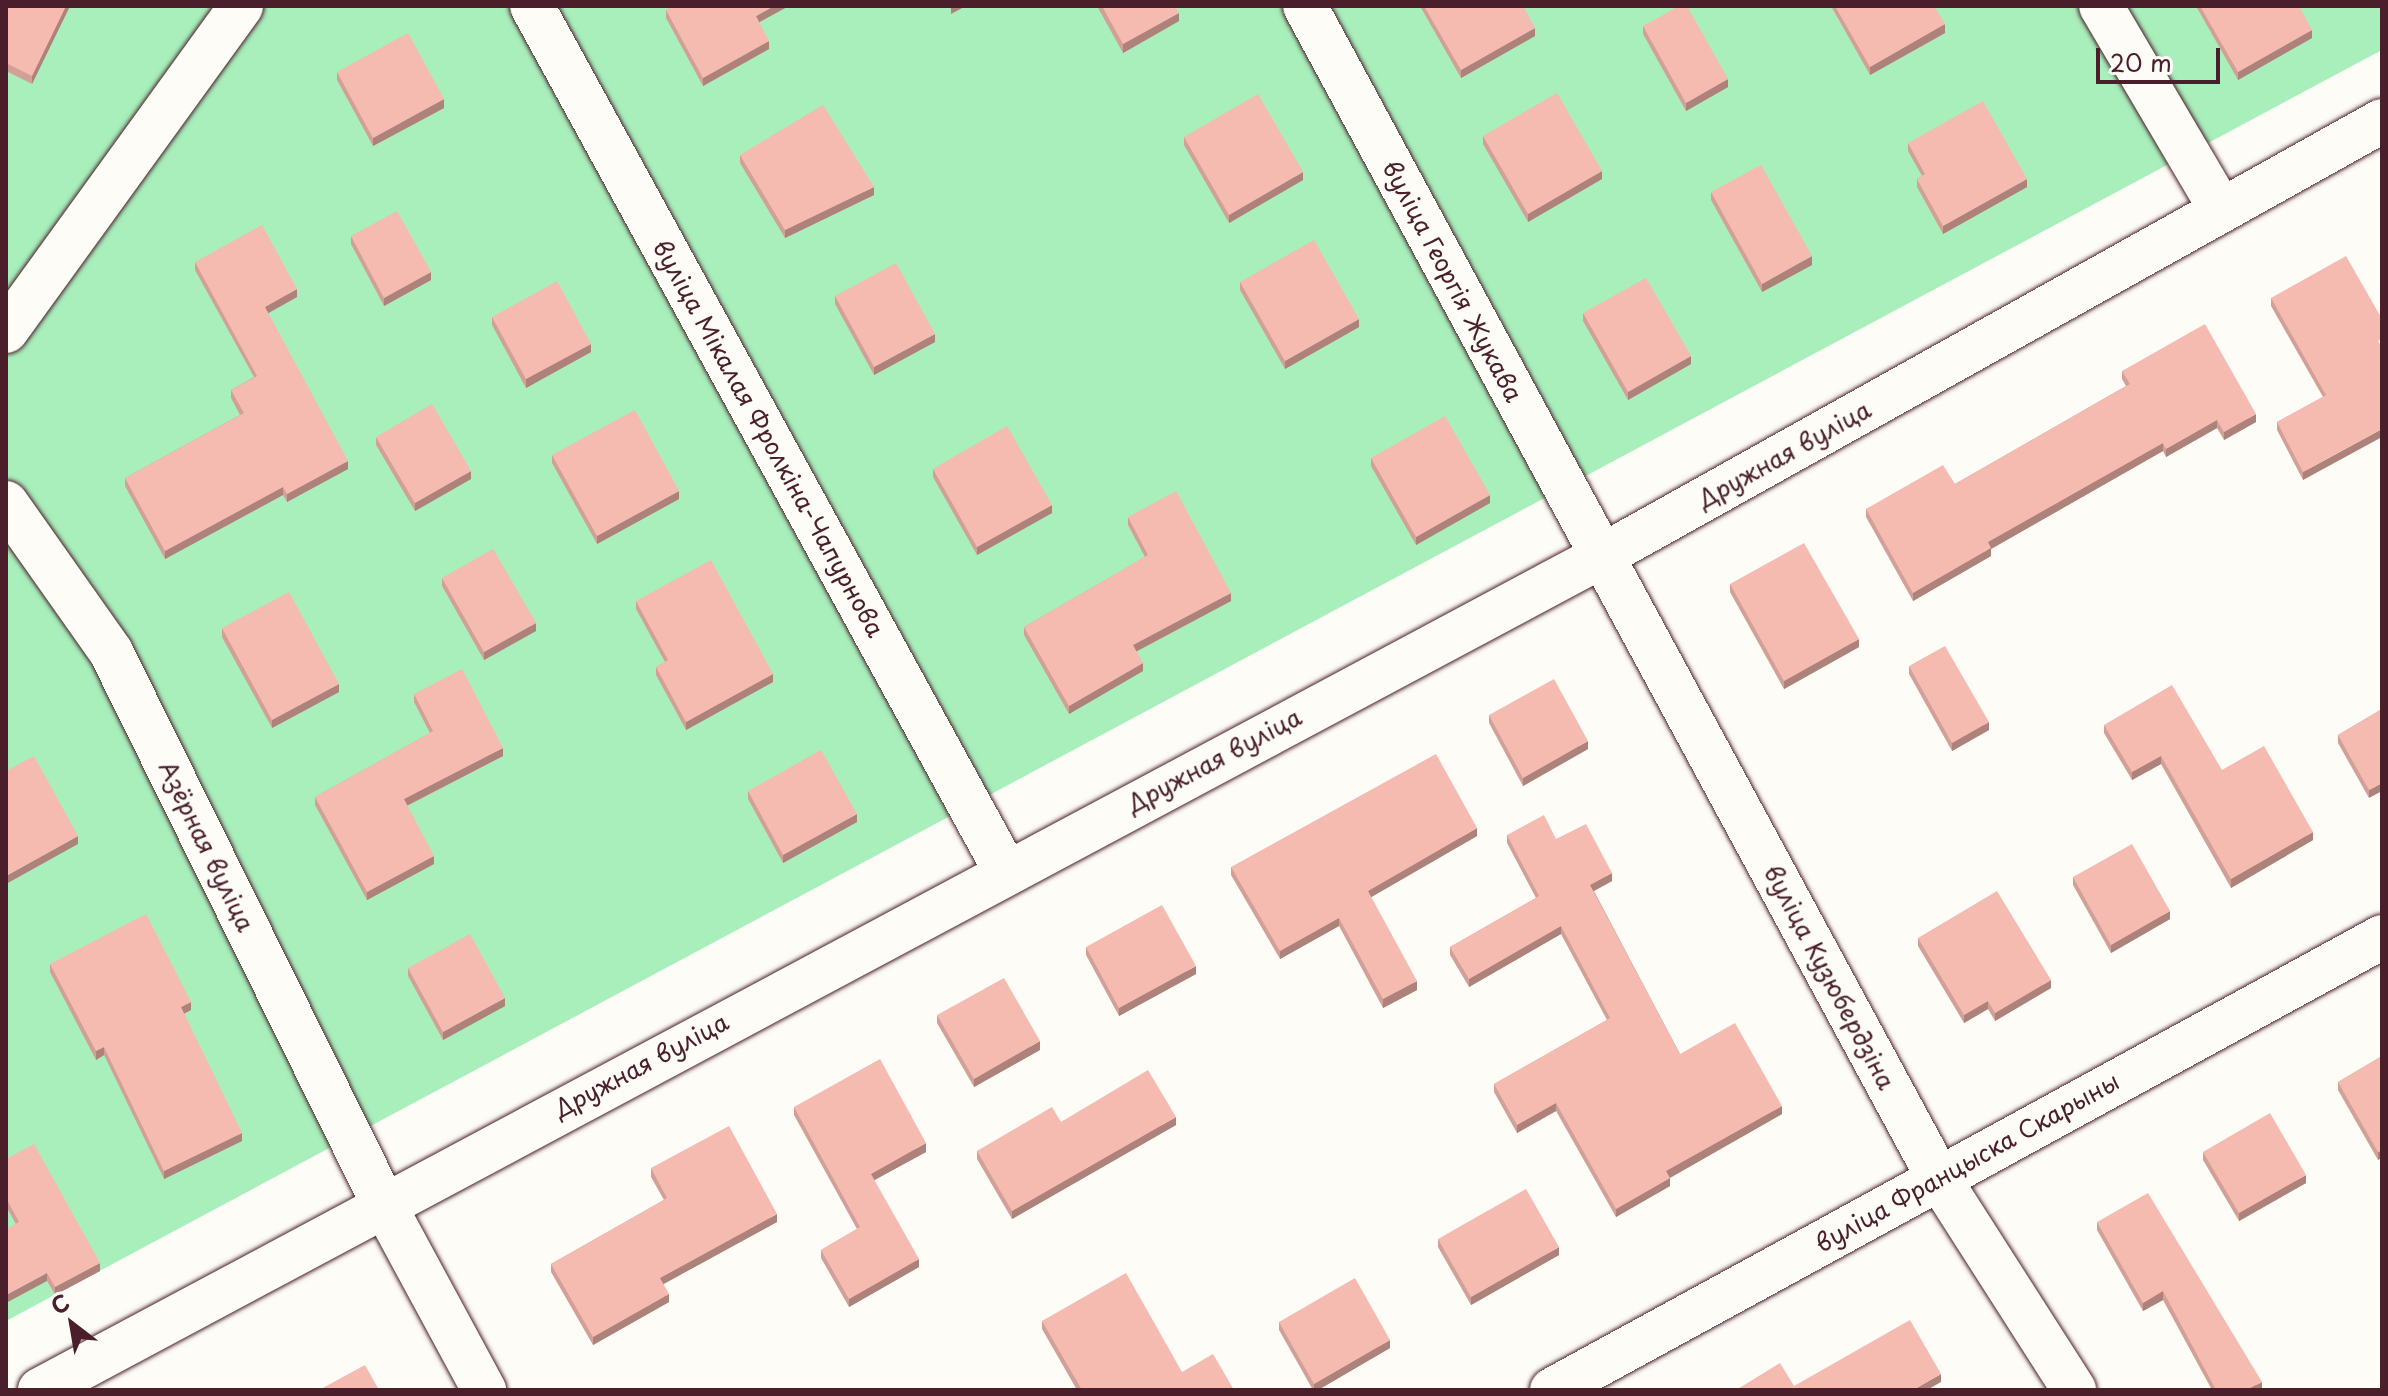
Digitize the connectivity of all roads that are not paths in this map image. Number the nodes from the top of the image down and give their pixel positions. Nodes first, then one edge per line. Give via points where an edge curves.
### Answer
1 (241, 6) edge
2 (532, 6) edge
3 (1305, 6) edge
4 (2101, 6) edge
5 (2382, 121) edge
6 (2221, 210) junction
7 (6, 331) edge
8 (6, 503) edge
9 (1602, 556) junction
10 (1005, 870) junction
11 (2382, 937) edge
12 (1938, 1177) junction
13 (383, 1203) junction
14 (40, 1390) edge
15 (484, 1390) edge
16 (1552, 1390) edge
17 (2074, 1390) edge

1 - 7 street
2 - 10 street, вуліца Мікалая Фролкіна-Чапурнова
3 - 9 street, вуліца Георгія Жукава
4 - 6 street
5 - 6 street, Дружная вуліца
6 - 9 street, Дружная вуліца
8 - 13 street, Азёрная вуліца via 111,652
9 - 10 street, Дружная вуліца
9 - 12 street, вуліца Кузюбердзіна
10 - 13 street, Дружная вуліца
11 - 12 street, вуліца Францыска Скарыны
12 - 16 street, вуліца Францыска Скарыны
12 - 17 street, вуліца Кузюбердзіна
13 - 14 street, Дружная вуліца
13 - 15 street, Азёрная вуліца

